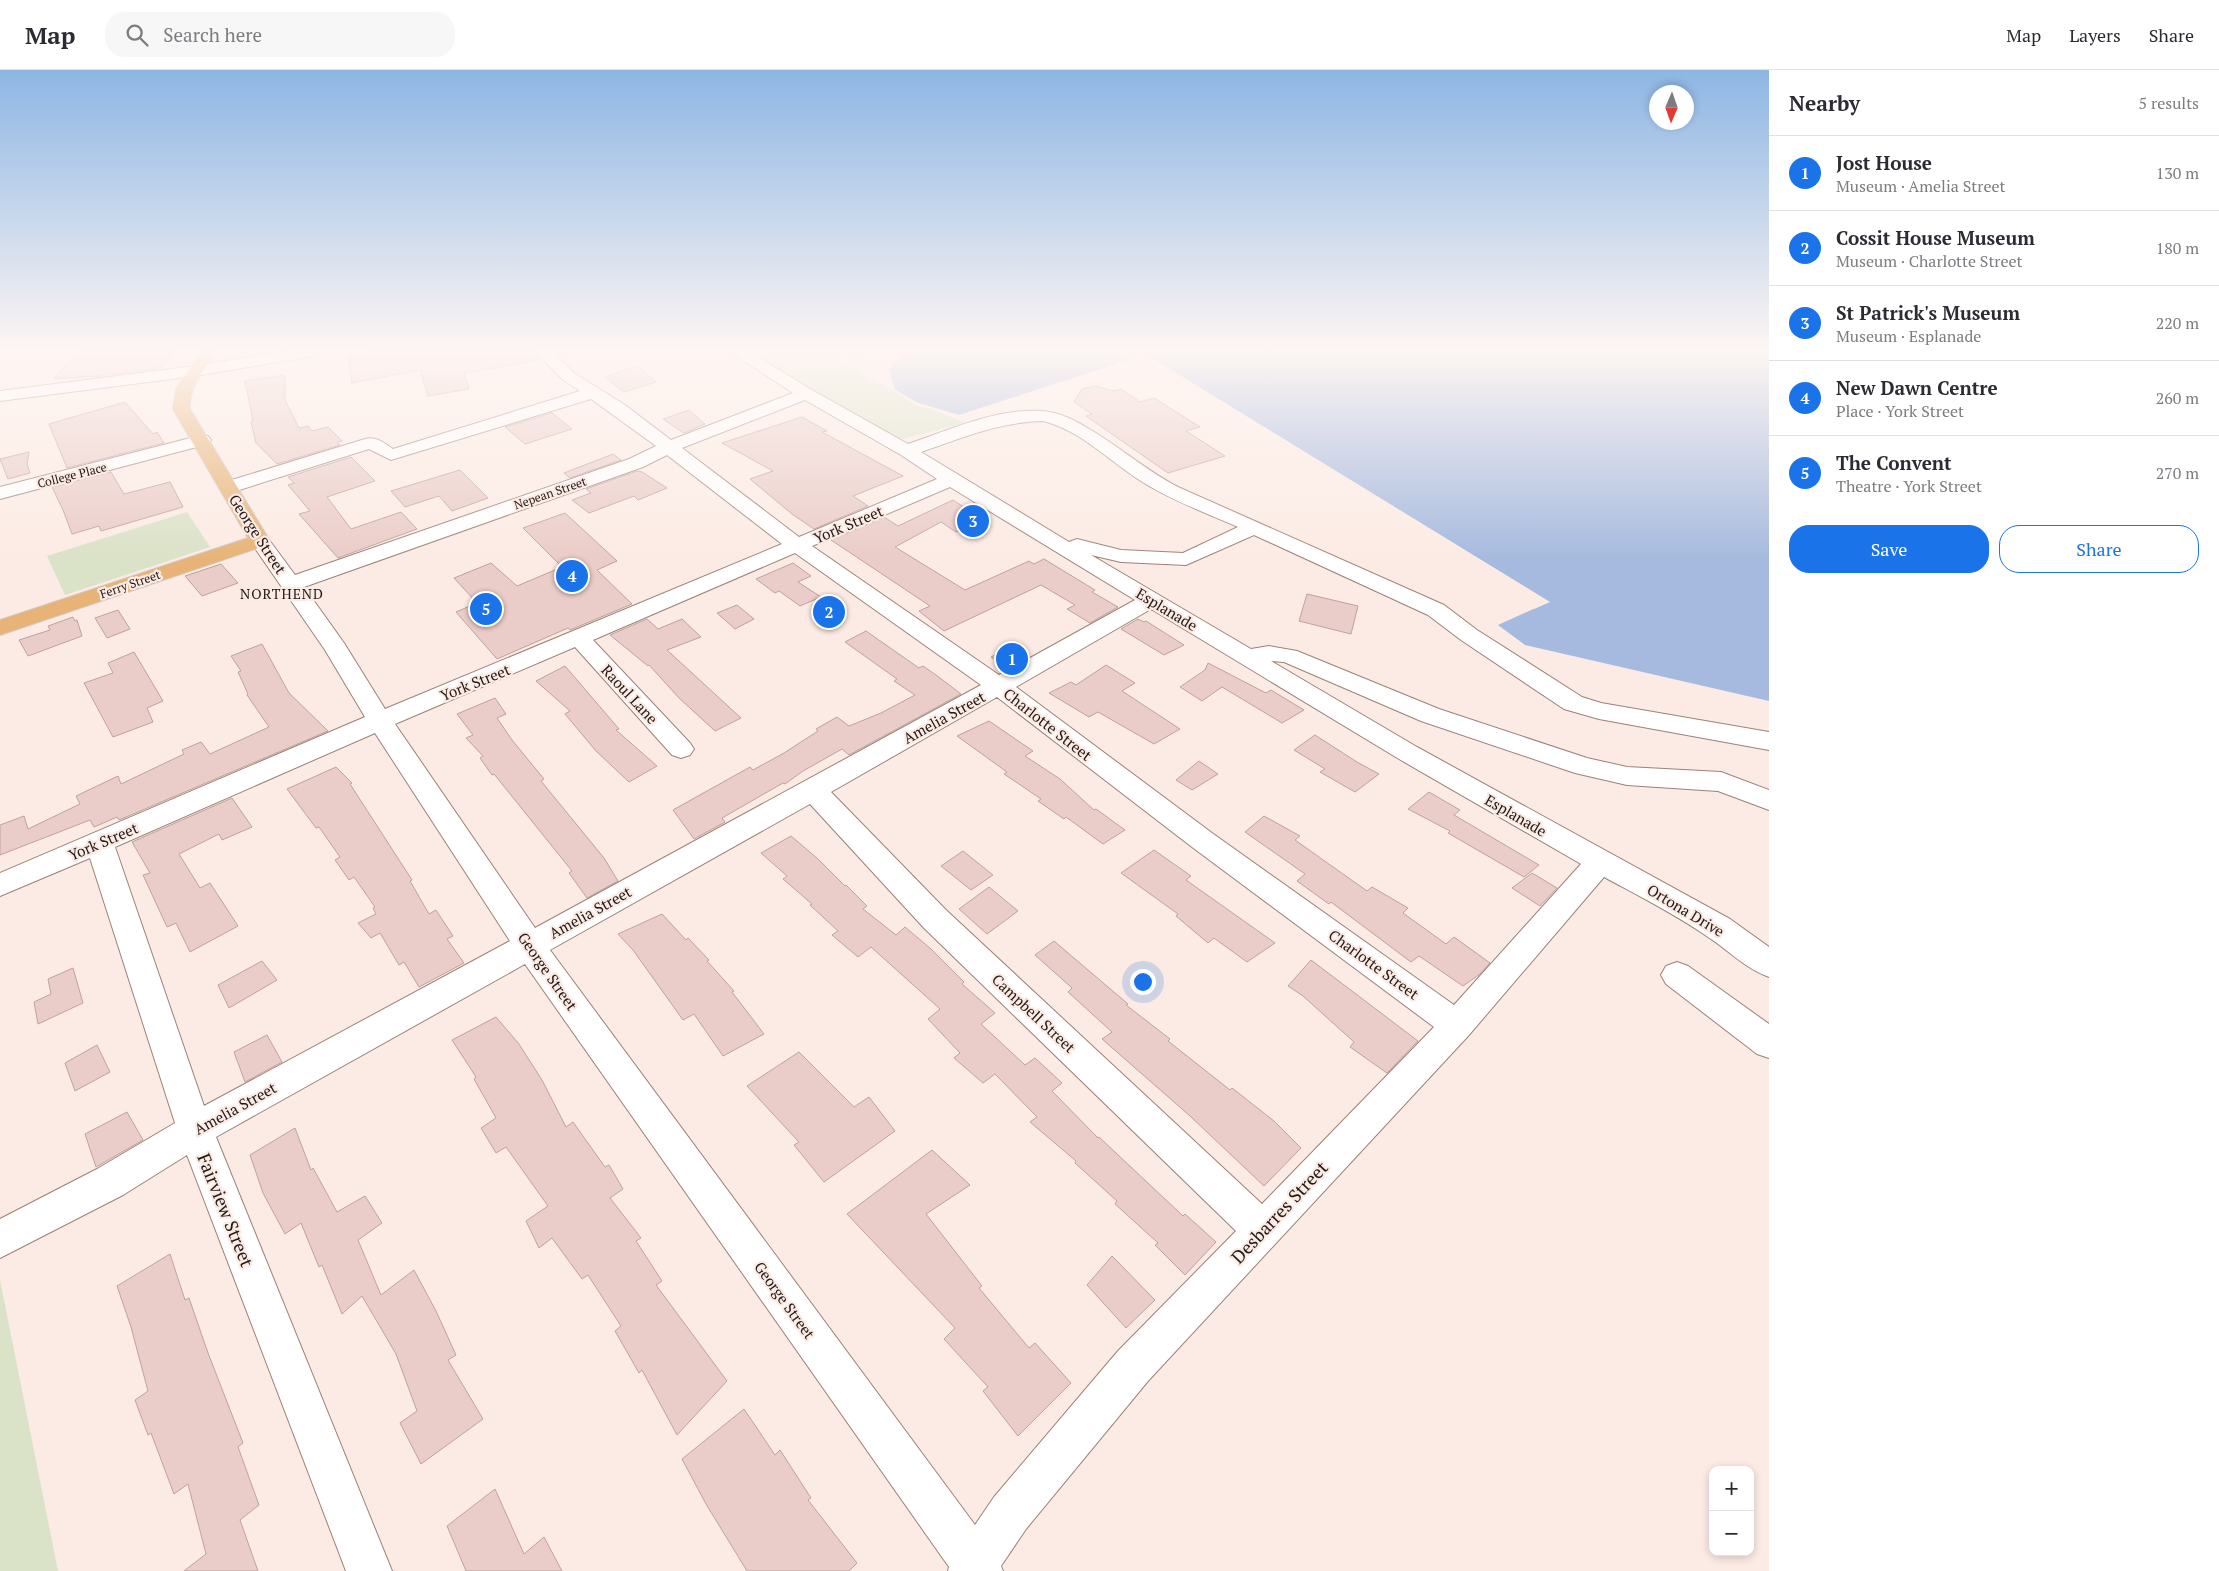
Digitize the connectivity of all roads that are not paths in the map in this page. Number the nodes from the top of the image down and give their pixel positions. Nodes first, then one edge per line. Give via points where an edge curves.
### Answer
1 (188, 421) edge
2 (501, 421) edge
3 (635, 421) edge
4 (736, 421) edge
5 (854, 421) edge
6 (1001, 421) edge
7 (1063, 421) edge
8 (202, 440) junction
9 (669, 447) junction
10 (907, 451) junction
11 (951, 480) junction
12 (229, 487) junction
13 (0, 493) edge
14 (1254, 527) junction
15 (1044, 536) junction
16 (260, 540) junction
17 (797, 545) junction
18 (291, 584) junction
19 (1153, 599) junction
20 (0, 628) edge
21 (579, 638) junction
22 (1250, 658) junction
23 (999, 686) junction
24 (380, 721) junction
25 (1769, 741) edge
26 (681, 749) dead end
27 (813, 790) junction
28 (1769, 800) edge
29 (99, 843) junction
30 (1600, 862) junction
31 (0, 885) edge
32 (529, 945) junction
33 (1769, 964) edge
34 (1677, 976) dead end
35 (1457, 1025) junction
36 (1769, 1043) edge
37 (195, 1130) junction
38 (1262, 1230) junction
39 (0, 1239) edge
40 (976, 1569) edge
41 (369, 1571) edge

1 - 8 main road, George Street
2 - 12 street via 391,455 371,443
3 - 9 street, Charlotte Street
4 - 9 street, Nepean Street
5 - 10 street, Esplanade
6 - 10 street
7 - 14 street via 1160,485
8 - 12 main road, George Street
8 - 13 street, College Place
9 - 17 street, Charlotte Street
9 - 18 street, Nepean Street via 636,463
10 - 11 street, Esplanade
11 - 15 street, Esplanade
11 - 17 street, York Street
12 - 16 main road, George Street
14 - 15 street via 1186,559 1121,556
14 - 25 street via 1436,610 1468,635 1573,703
15 - 19 street, Esplanade
16 - 18 street, George Street
16 - 20 main road, Ferry Street
17 - 21 street, York Street
17 - 23 street, Charlotte Street
18 - 24 street, George Street via 336,648
19 - 22 street, Esplanade
19 - 23 street, Amelia Street
21 - 24 street, York Street
21 - 26 street, Raoul Lane
22 - 28 street via 1272,653 1289,656 1430,715 1584,766 1628,776 1721,782
22 - 30 street, Esplanade via 1408,753
23 - 27 street, Amelia Street
23 - 35 street, Charlotte Street via 1132,788
24 - 29 street, York Street
24 - 32 street, George Street
27 - 32 street, Amelia Street
27 - 38 street, Campbell Street via 935,920
29 - 31 street, York Street
29 - 37 street, Fairview Street
30 - 33 street, Ortona Drive via 1702,918
30 - 35 street, Desbarres Street
32 - 37 street, Amelia Street
32 - 40 street, George Street
34 - 36 street
35 - 38 street, Desbarres Street
37 - 39 street, Amelia Street via 110,1182
37 - 41 street, Fairview Street
38 - 40 street, Desbarres Street via 1133,1366 1010,1513

